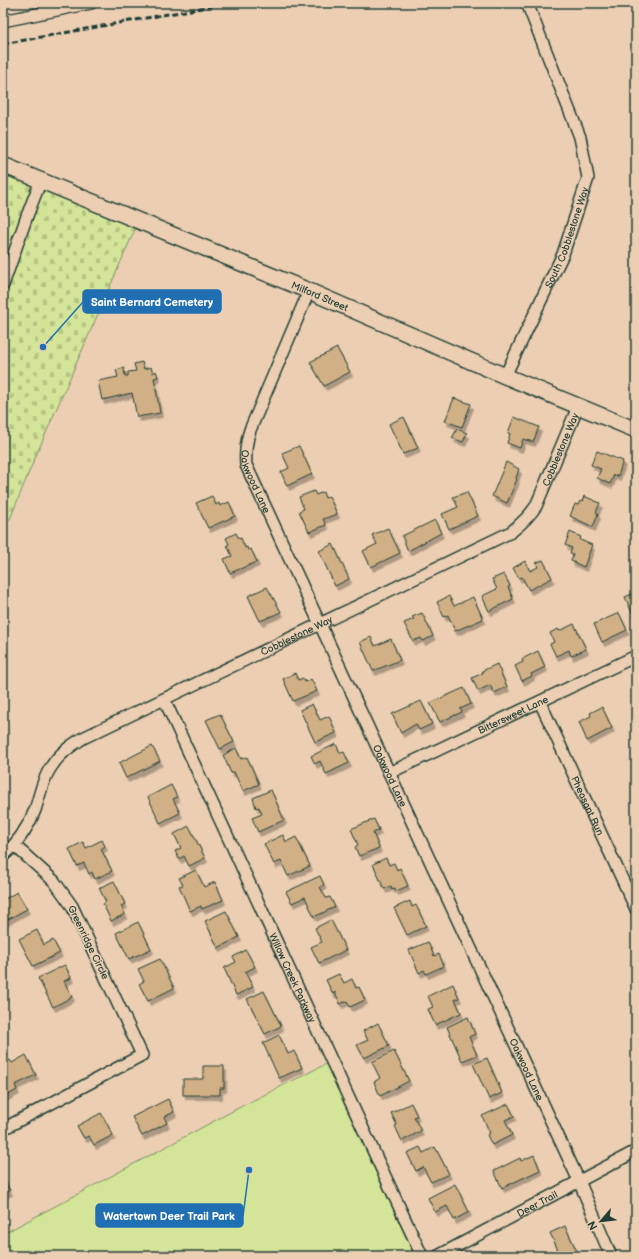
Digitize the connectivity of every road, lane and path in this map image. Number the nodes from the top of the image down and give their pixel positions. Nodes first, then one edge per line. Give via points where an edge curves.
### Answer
1 (88, 3) edge
2 (527, 3) edge
3 (3, 21) edge
4 (3, 165) edge
5 (41, 180) junction
6 (3, 285) edge
7 (309, 291) junction
8 (505, 376) junction
9 (578, 406) junction
10 (636, 430) edge
11 (320, 624) junction
12 (636, 656) edge
13 (164, 699) junction
14 (540, 702) junction
15 (389, 773) junction
16 (14, 845) junction
17 (3, 856) edge
18 (636, 909) edge
19 (3, 1129) edge
20 (636, 1151) edge
21 (579, 1181) junction
22 (422, 1256) edge
23 (438, 1256) edge
24 (611, 1256) edge

1 - 3 street
2 - 8 street, South Cobblestone Way via 580,137 588,178 563,254
4 - 5 main road, Milford Street
5 - 6 street
5 - 7 main road, Milford Street
7 - 8 main road, Milford Street
7 - 11 street, Oakwood Lane via 250,430 245,453 246,466
8 - 9 main road, Milford Street
9 - 10 main road, Milford Street
9 - 11 street, Cobblestone Way via 536,506 522,524 511,532
11 - 13 street, Cobblestone Way
11 - 15 street, Oakwood Lane
12 - 14 street, Bittersweet Lane
13 - 16 street, Cobblestone Way via 83,738 59,756 42,782 26,829
13 - 22 street, Willow Creek Parkway
14 - 15 street, Bittersweet Lane
14 - 18 street, Pheasant Run
15 - 21 street, Oakwood Lane
16 - 17 street, Cobblestone Way
16 - 19 street, Greenridge Circle via 54,881 72,906 142,1055
20 - 21 street, Deer Trail
21 - 23 street, Deer Trail
21 - 24 street, Oakwood Lane

